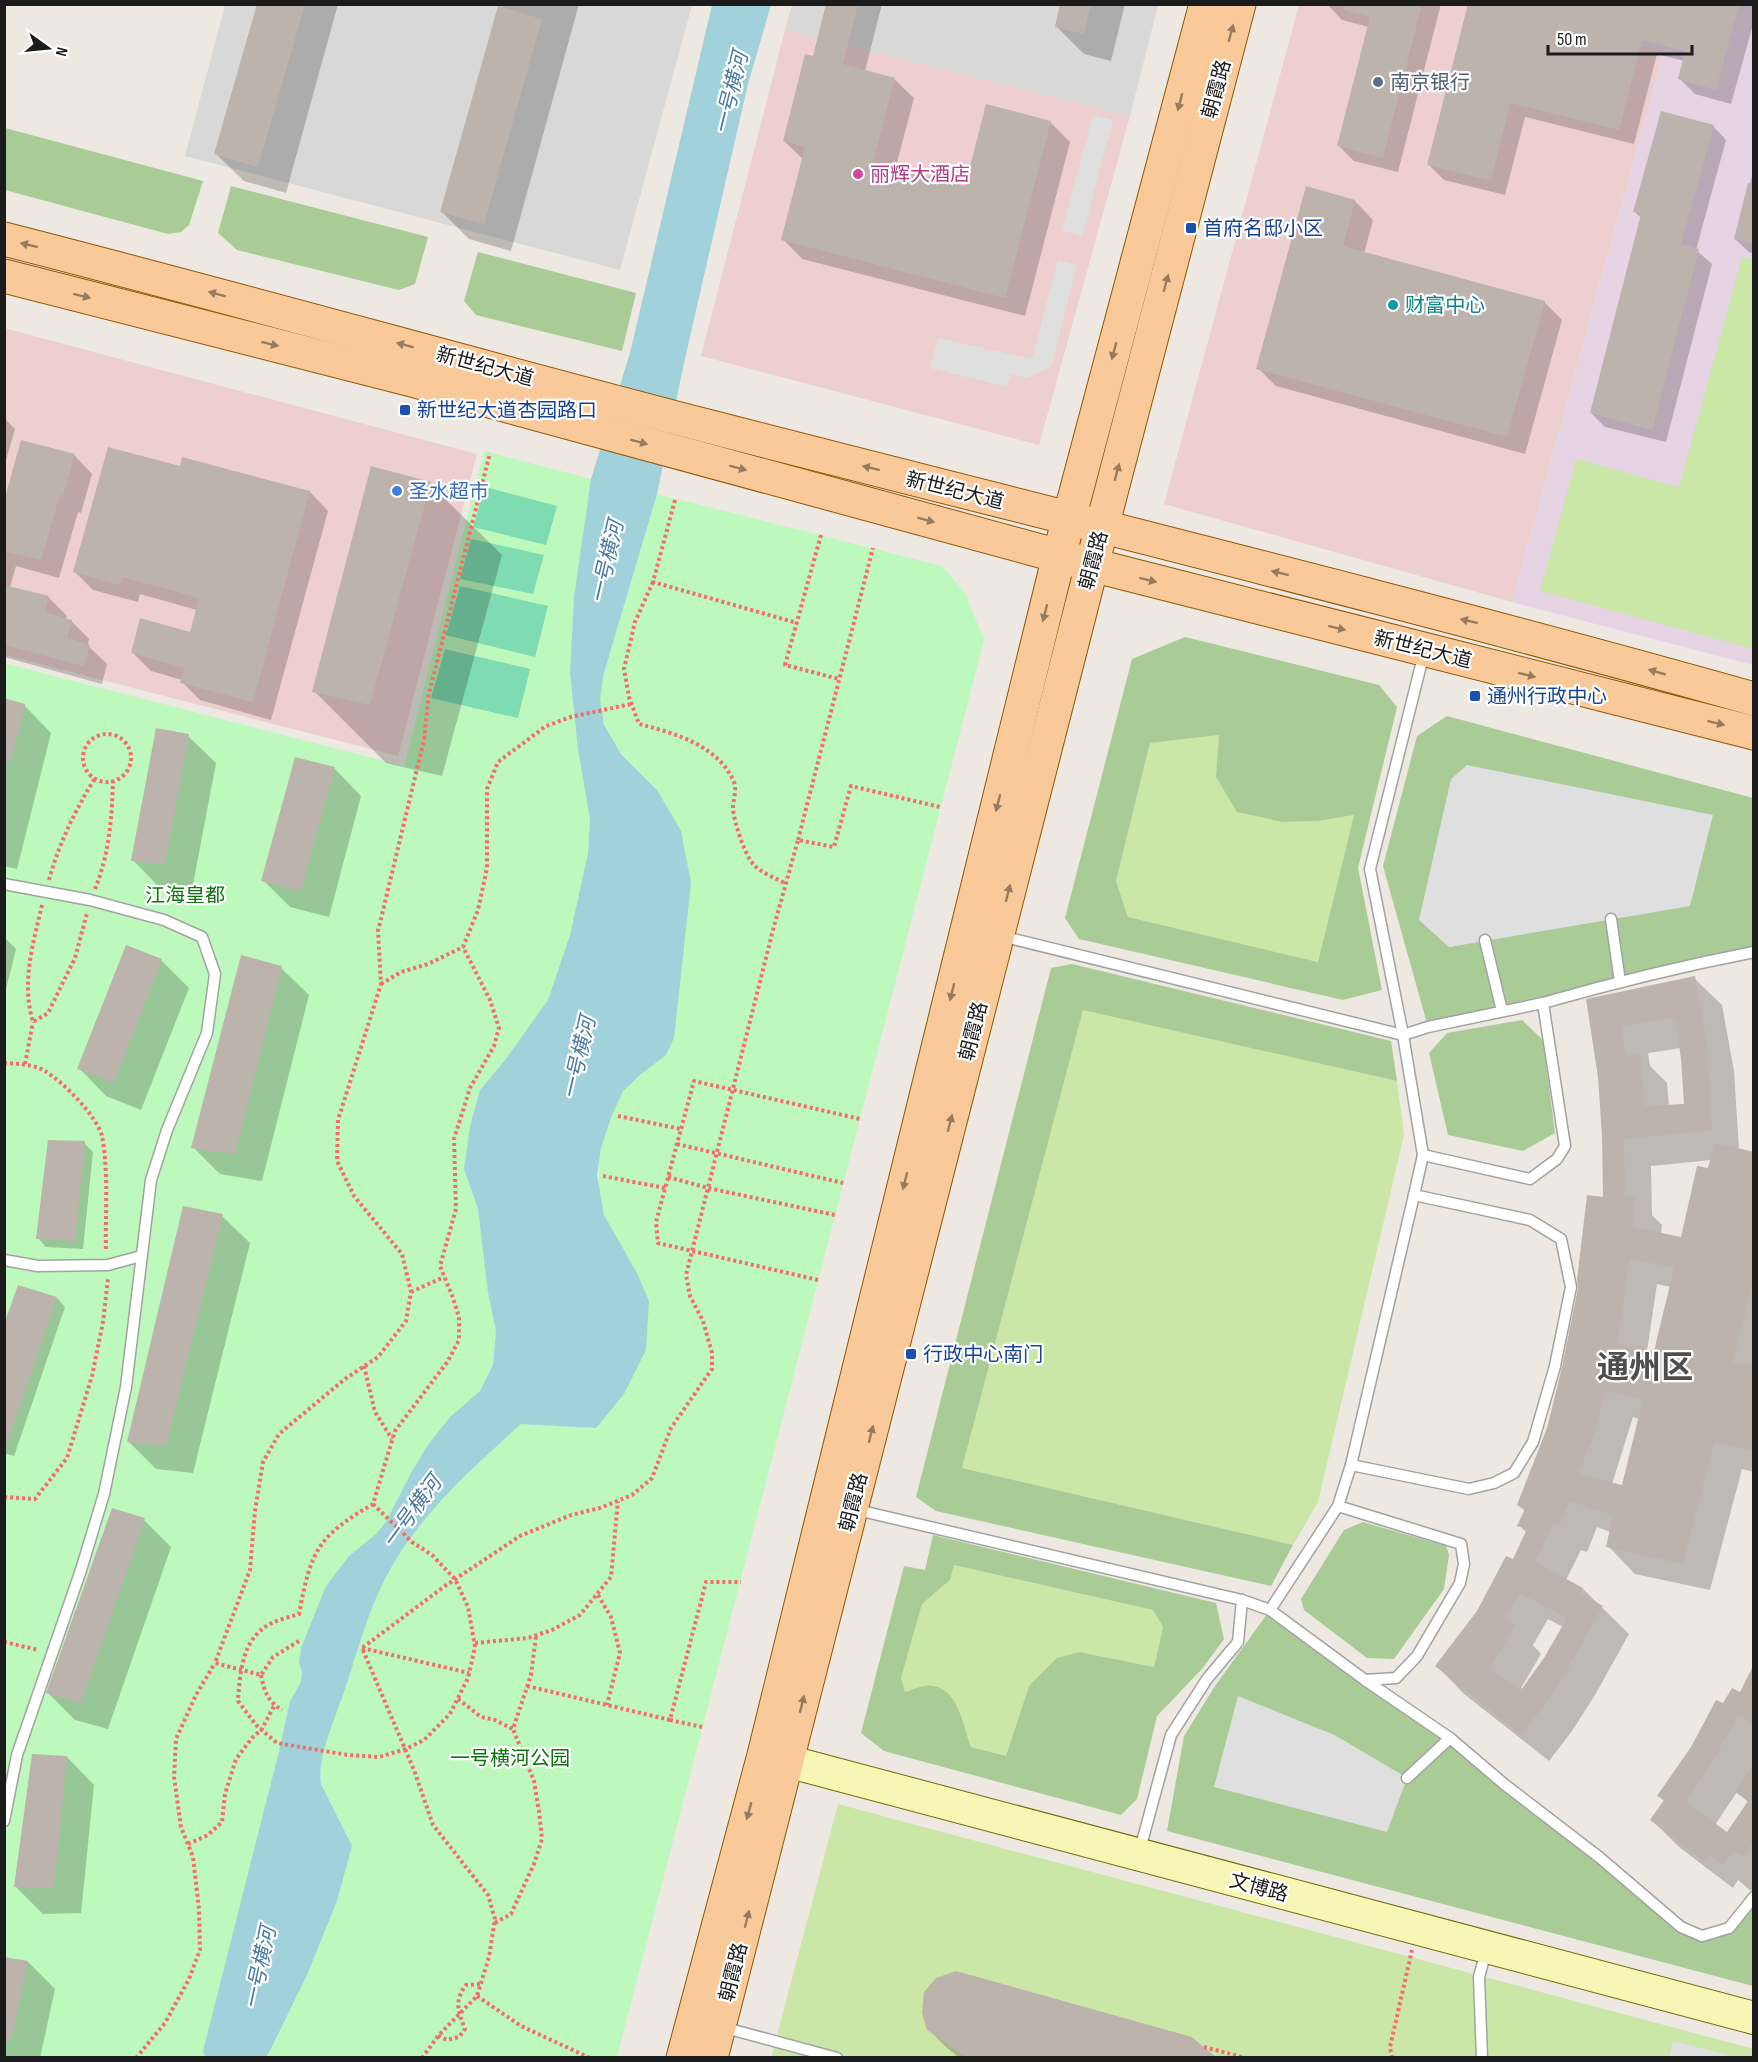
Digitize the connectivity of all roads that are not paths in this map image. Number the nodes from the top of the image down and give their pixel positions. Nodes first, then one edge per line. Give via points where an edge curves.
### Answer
1 (1206, 4) edge
2 (1239, 4) edge
3 (4, 238) edge
4 (4, 276) edge
5 (686, 437) junction
6 (1070, 520) junction
7 (1102, 528) junction
8 (1059, 556) junction
9 (1092, 565) junction
10 (1425, 650) junction
11 (1754, 699) edge
12 (1754, 733) edge
13 (4, 884) edge
14 (1611, 919) dead end
15 (998, 935) junction
16 (1485, 940) dead end
17 (1754, 952) edge
18 (1620, 982) junction
19 (1543, 1003) junction
20 (1502, 1011) junction
21 (1403, 1035) junction
22 (1423, 1155) junction
23 (1414, 1195) junction
24 (141, 1256) junction
25 (4, 1260) edge
26 (1352, 1465) junction
27 (1338, 1506) junction
28 (852, 1508) junction
29 (1242, 1600) junction
30 (1270, 1610) junction
31 (1365, 1680) junction
32 (1450, 1738) junction
33 (776, 1758) junction
34 (1407, 1778) dead end
35 (4, 1821) edge
36 (1138, 1855) junction
37 (1754, 1897) edge
38 (1487, 1947) junction
39 (1754, 2018) edge
40 (694, 2020) junction
41 (684, 2058) edge
42 (711, 2058) edge
43 (837, 2058) edge
44 (1482, 2058) edge

1 -> 6 main road, 朝霞路
7 -> 2 main road, 朝霞路
5 -> 3 main road, 新世纪大道 via 604,398
4 -> 5 main road, 新世纪大道 via 596,430
6 -> 5 main road, 新世纪大道
5 -> 8 main road, 新世纪大道
6 - 7 main road, 新世纪大道
6 - 8 main road, 朝霞路
7 - 9 main road, 朝霞路
11 -> 7 main road, 新世纪大道 via 1546,641
8 - 9 main road, 新世纪大道
8 -> 33 main road, 朝霞路
9 -> 10 main road, 新世纪大道
15 -> 9 main road, 朝霞路
10 -> 12 main road, 新世纪大道
10 - 21 lane via 1370,869
13 - 24 lane via 143,914 202,937 215,974 207,1033 151,1180
14 - 18 lane
15 - 21 lane
28 -> 15 main road, 朝霞路
16 - 20 lane
17 - 18 lane
18 - 19 lane
19 - 20 lane
19 - 22 lane via 1565,1146 1557,1158 1530,1179
20 - 21 lane
21 - 22 lane
22 - 23 lane
23 - 26 lane
23 - 26 lane via 1530,1220 1561,1239 1571,1287 1555,1366 1533,1442 1514,1473 1494,1483 1469,1489
24 - 25 lane via 108,1265 38,1266
24 - 35 lane via 126,1387 104,1494 17,1755
26 - 27 lane
27 - 30 lane
27 - 31 lane via 1461,1544 1464,1564 1460,1583 1417,1656 1396,1678
28 - 29 lane
33 -> 28 main road, 朝霞路
29 - 30 lane
29 - 36 lane via 1238,1642 1171,1735
30 - 31 lane
31 - 32 lane
32 - 34 lane
32 - 37 lane via 1680,1927 1702,1936 1729,1928
33 - 36 street, 文博路
33 -> 40 main road, 朝霞路
42 -> 33 main road, 朝霞路
36 - 38 street, 文博路
38 - 39 street, 文博路
38 - 44 lane via 1479,1977
40 - 41 main road, 朝霞路
40 - 43 lane

